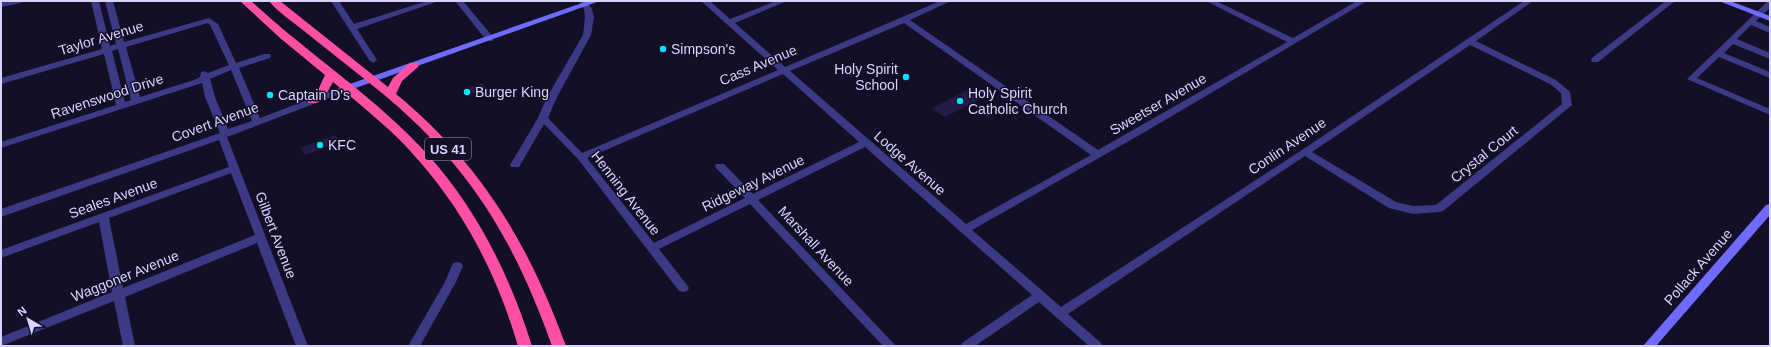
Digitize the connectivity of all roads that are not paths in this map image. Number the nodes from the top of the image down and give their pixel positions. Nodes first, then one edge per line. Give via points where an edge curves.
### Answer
1 (18, 1) edge
2 (95, 1) edge
3 (109, 1) edge
4 (245, 1) edge
5 (274, 1) edge
6 (335, 1) edge
7 (435, 1) edge
8 (459, 1) edge
9 (596, 1) edge
10 (705, 1) edge
11 (783, 1) edge
12 (946, 1) edge
13 (1210, 1) edge
14 (1363, 1) edge
15 (1529, 1) edge
16 (1671, 1) edge
17 (1724, 1) edge
18 (585, 3) edge
19 (1770, 4) edge
20 (1, 6) edge
21 (1758, 14) junction
22 (904, 19) junction
23 (1770, 19) edge
24 (729, 22) junction
25 (1750, 22) junction
26 (351, 28) junction
27 (1770, 30) edge
28 (490, 39) junction
29 (1731, 40) junction
30 (1469, 41) junction
31 (1294, 42) junction
32 (121, 45) junction
33 (107, 50) junction
34 (1719, 54) junction
35 (267, 56) dead end
36 (1770, 56) edge
37 (372, 60) dead end
38 (1595, 60) dead end
39 (414, 65) junction
40 (234, 67) junction
41 (782, 70) junction
42 (1770, 74) edge
43 (331, 75) junction
44 (204, 76) junction
45 (371, 80) junction
46 (1, 81) edge
47 (347, 88) junction
48 (390, 95) junction
49 (135, 98) junction
50 (313, 101) junction
51 (121, 103) junction
52 (1770, 112) edge
53 (543, 118) junction
54 (257, 122) junction
55 (223, 134) junction
56 (1, 138) edge
57 (866, 143) junction
58 (1, 145) edge
59 (1304, 152) junction
60 (1098, 155) junction
61 (581, 157) junction
62 (515, 165) dead end
63 (720, 166) dead end
64 (235, 168) junction
65 (752, 199) junction
66 (1770, 208) edge
67 (1, 213) edge
68 (103, 217) junction
69 (964, 230) junction
70 (261, 237) junction
71 (652, 248) junction
72 (1, 254) edge
73 (457, 266) dead end
74 (684, 288) dead end
75 (119, 295) junction
76 (1039, 296) junction
77 (1059, 314) junction
78 (1, 342) edge
79 (129, 346) edge
80 (302, 346) edge
81 (414, 346) edge
82 (525, 346) edge
83 (559, 346) edge
84 (890, 346) edge
85 (966, 346) edge
86 (1097, 346) edge
87 (1649, 346) edge

1 - 20 street
2 - 33 street
3 - 32 street
4 - 43 highway, US 41
5 - 45 highway, US 41
6 - 26 street
7 - 26 street
8 - 28 street
9 - 18 street, Covert Avenue
10 - 24 street, Lodge Avenue
11 - 24 street
12 - 22 street, Cass Avenue
13 - 31 street
14 - 31 street, Sweetser Avenue
15 - 30 street, Conlin Avenue
16 - 38 street
17 - 21 street
18 - 28 street, Covert Avenue
18 - 53 street via 590,27
19 - 21 street
21 - 23 street
21 - 25 street
22 - 41 street, Cass Avenue
22 - 60 street
24 - 41 street, Lodge Avenue
25 - 27 street
25 - 29 street
26 - 37 street
28 - 39 street, Covert Avenue
29 - 34 street
29 - 36 street
30 - 59 street, Conlin Avenue
30 - 59 street, Crystal Court via 1553,82 1565,92 1567,105 1439,208 1413,210 1393,205
31 - 60 street, Sweetser Avenue
32 - 33 street, Taylor Avenue
32 - 40 street, Taylor Avenue via 209,20 214,24
32 - 49 street
33 - 46 street, Taylor Avenue
33 - 51 street
34 - 42 street
34 - 52 street via 1691,79
35 - 40 street, Ravenswood Drive
39 - 45 street, Covert Avenue
39 - 48 highway via 397,80
40 - 44 street, Ravenswood Drive
40 - 54 street
41 - 57 street, Lodge Avenue
41 - 61 street, Cass Avenue
43 - 47 highway, US 41
43 - 50 highway via 324,89
44 - 49 street, Ravenswood Drive
44 - 55 street, Gilbert Avenue
45 - 47 street, Covert Avenue
45 - 48 highway, US 41
47 - 50 street, Covert Avenue
47 - 82 highway, US 41 via 403,137 433,169 466,214 506,291
48 - 83 highway, US 41 via 435,135 464,166 499,214 537,286
49 - 51 street, Ravenswood Drive
50 - 54 street, Covert Avenue
51 - 56 street, Ravenswood Drive
51 - 58 street, Ravenswood Drive
53 - 61 street, Henning Avenue
53 - 62 street
54 - 55 street, Covert Avenue
55 - 64 street, Gilbert Avenue
55 - 67 street, Covert Avenue
57 - 65 street, Ridgeway Avenue
57 - 69 street, Lodge Avenue
59 - 77 street, Conlin Avenue
60 - 69 street, Sweetser Avenue
61 - 71 street, Henning Avenue
63 - 65 street, Marshall Avenue
64 - 68 street, Seales Avenue
64 - 70 street, Gilbert Avenue
65 - 71 street, Ridgeway Avenue
65 - 84 street, Marshall Avenue
66 - 87 street, Pollack Avenue
68 - 72 street, Seales Avenue
68 - 75 street
69 - 76 street, Lodge Avenue
70 - 75 street, Waggoner Avenue
70 - 80 street, Gilbert Avenue
71 - 74 street, Henning Avenue
73 - 81 street
75 - 78 street, Waggoner Avenue
75 - 79 street
76 - 77 street, Lodge Avenue
76 - 85 street
77 - 86 street, Lodge Avenue

